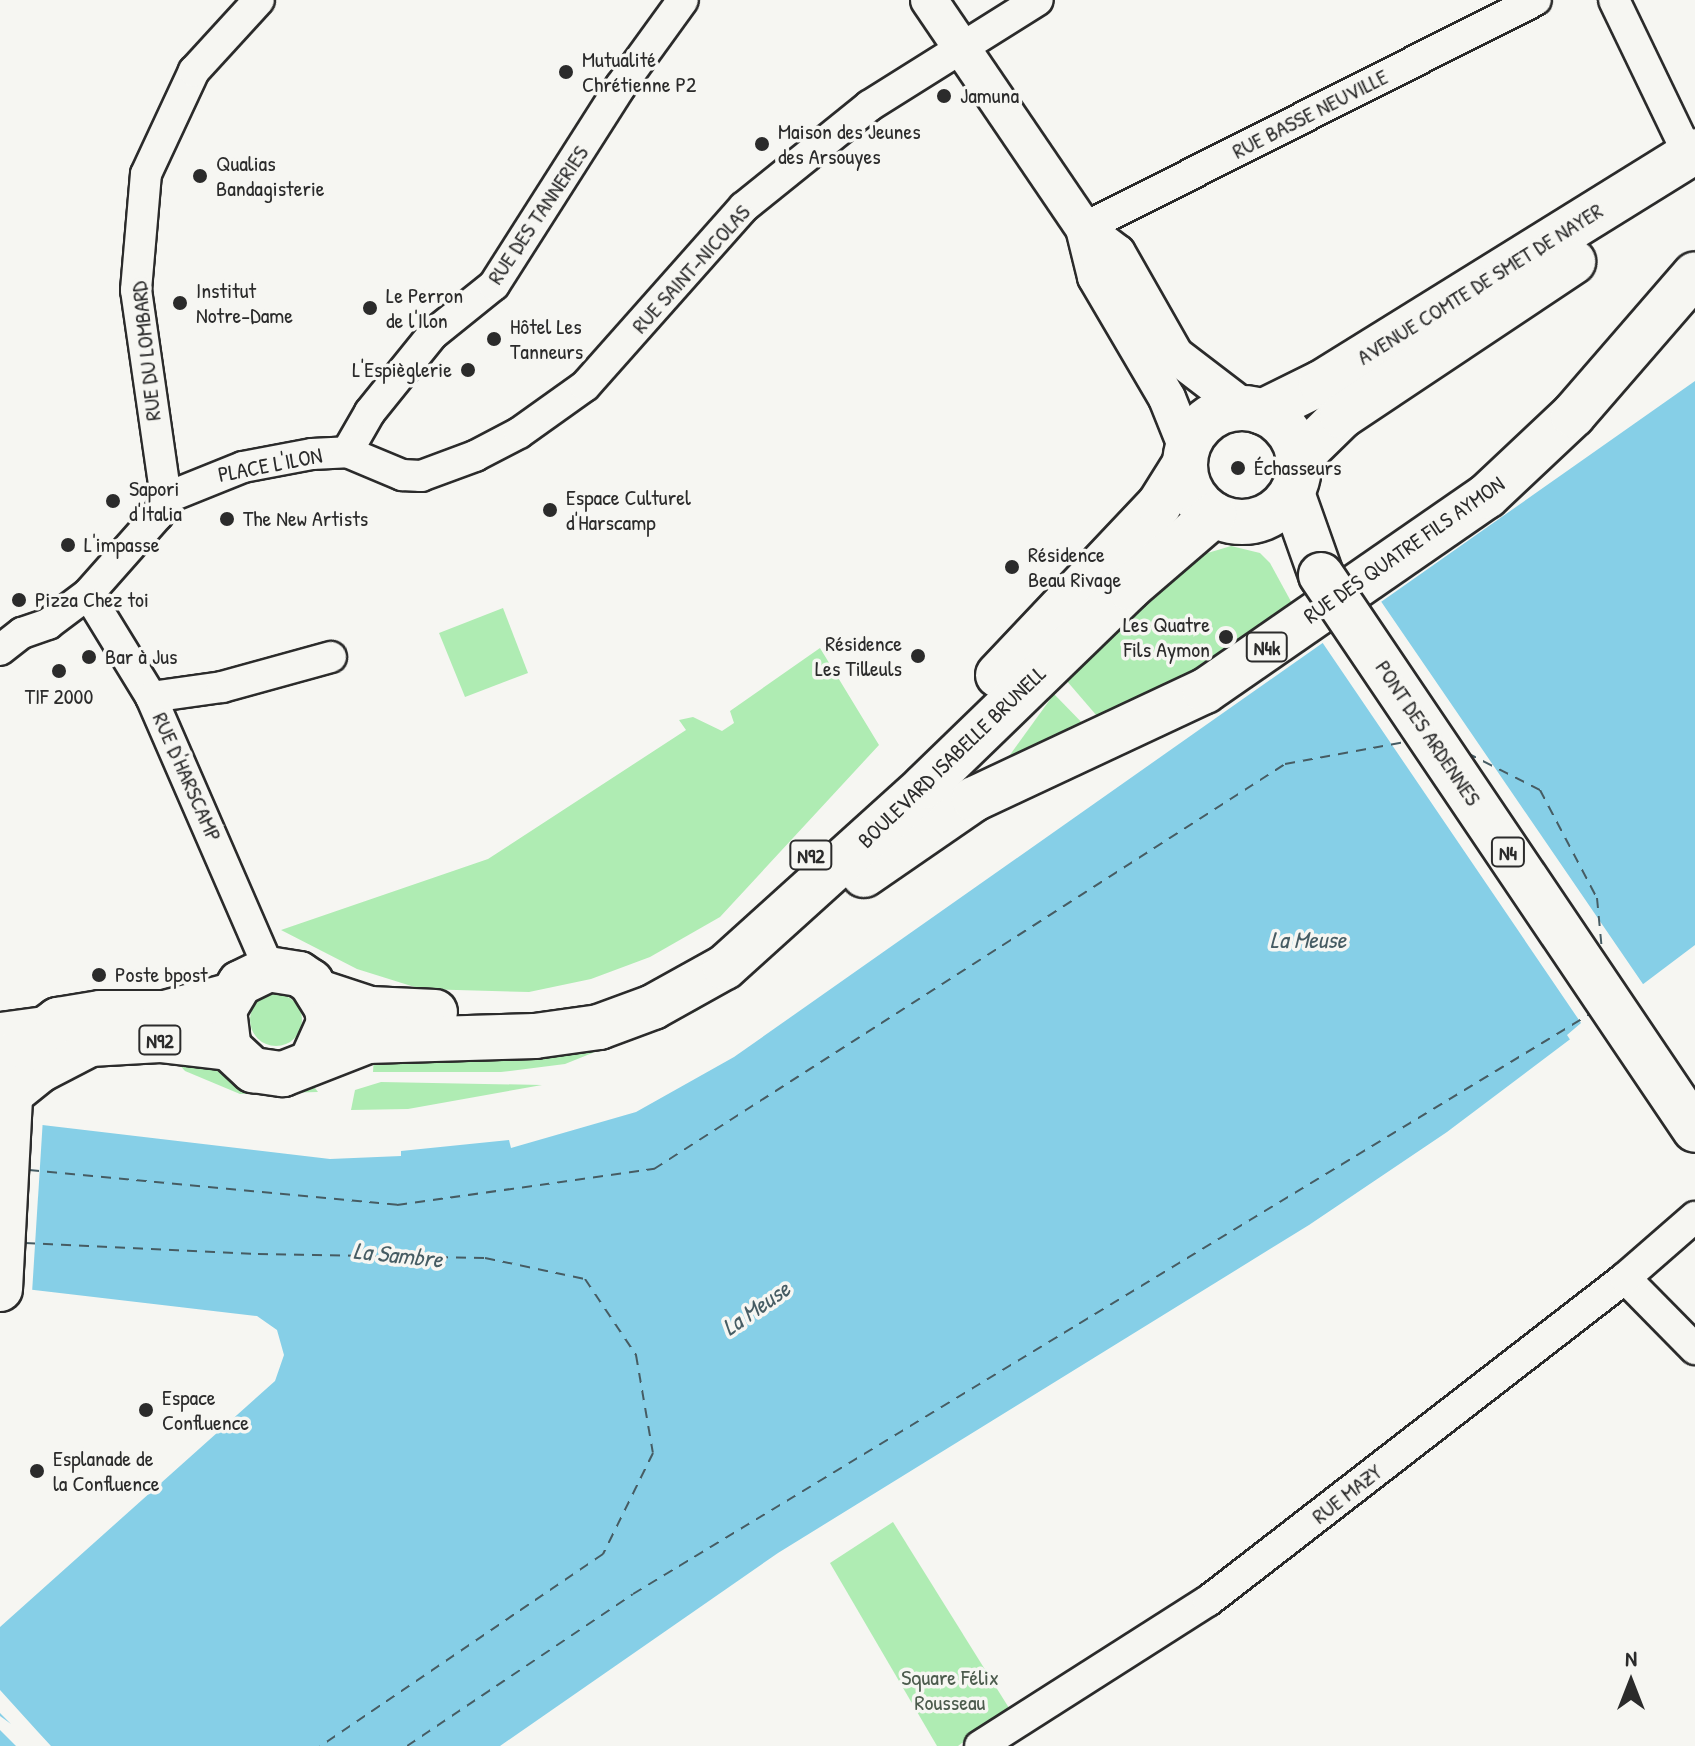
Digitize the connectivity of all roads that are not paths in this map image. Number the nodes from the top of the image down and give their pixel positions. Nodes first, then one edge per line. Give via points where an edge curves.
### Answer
1 (259, 0) edge
2 (683, 0) edge
3 (929, 0) edge
4 (1038, 0) edge
5 (1536, 0) edge
6 (1614, 0) edge
7 (958, 49) junction
8 (1693, 162) edge
9 (1084, 228) junction
10 (1695, 274) edge
11 (1252, 410) junction
12 (347, 452) junction
13 (1186, 457) junction
14 (421, 476) joint
15 (1296, 476) junction
16 (166, 498) junction
17 (1234, 519) junction
18 (1321, 575) junction
19 (88, 594) junction
20 (7, 636) edge
21 (331, 657) dead end
22 (151, 697) junction
23 (772, 928) junction
24 (269, 969) junction
25 (321, 993) junction
26 (229, 996) junction
27 (58, 1020) junction
28 (0, 1028) edge
29 (229, 1048) junction
30 (312, 1061) junction
31 (4, 1092) edge
32 (1695, 1130) edge
33 (1695, 1217) edge
34 (1625, 1278) junction
35 (0, 1289) edge
36 (1695, 1349) edge
37 (987, 1744) edge

1 - 16 street, RUE DU LOMBARD via 194,71 146,174 136,290
2 - 12 street, RUE DES TANNERIES via 620,87 494,285 433,334 370,412
3 - 7 street
4 - 7 street, RUE SAINT-NICOLAS
5 - 9 street, RUE BASSE NEUVILLE
6 - 8 street
7 - 9 street
7 - 14 street, RUE SAINT-NICOLAS via 869,106 744,207 585,386 519,433
8 - 11 main road, AVENUE COMTE DE SMET DE NAYER via 1321,383
8 - 15 main road, AVENUE COMTE DE SMET DE NAYER via 1342,416
9 - 11 street via 1117,253 1175,355
9 - 13 street via 1096,277 1167,398
10 - 23 main road, RUE DES QUATRE FILS AYMON / N4k via 1573,415 1487,496 1205,691 974,799 833,899
11 - 13 main road via 1208,419
11 - 15 main road via 1286,430
12 - 14 street, PLACE L'ILON via 402,475
12 - 16 street, PLACE L'ILON via 243,467
13 - 17 main road via 1198,503
13 - 25 main road, BOULEVARD ISABELLE BRUNELL / N92 via 1159,505 913,764 707,948 598,1001 532,1013 370,1009
15 - 17 main road via 1276,512
15 - 18 main road, N4
16 - 19 street via 158,515
17 - 18 main road, N4
17 - 23 main road, BOULEVARD ISABELLE BRUNELL / N92 via 1129,588
18 - 32 main road, PONT DES ARDENNES / N4, bridge
19 - 20 street via 48,624
19 - 22 street, RUE D'HARSCAMP
21 - 22 street via 222,687
22 - 24 street, RUE D'HARSCAMP
23 - 30 main road, BOULEVARD ISABELLE BRUNELL / N92 via 694,985 599,1027 535,1036 367,1041
24 - 25 main road, BOULEVARD ISABELLE BRUNELL via 299,974
24 - 26 main road via 253,973
25 - 30 main road via 329,1023
26 - 27 main road, N92 via 165,1013 100,1013
26 - 29 main road via 223,1024
27 - 28 street
27 - 31 main road, N92 via 33,1035 12,1061
29 - 30 main road, BOULEVARD ISABELLE BRUNELL via 239,1060 267,1074 283,1074
29 - 31 main road, BOULEVARD ISABELLE BRUNELL / N92 via 146,1039 90,1044
31 - 35 main road, N92
33 - 34 street, RUE MAZY
34 - 36 street
34 - 37 street, RUE MAZY via 1208,1601

